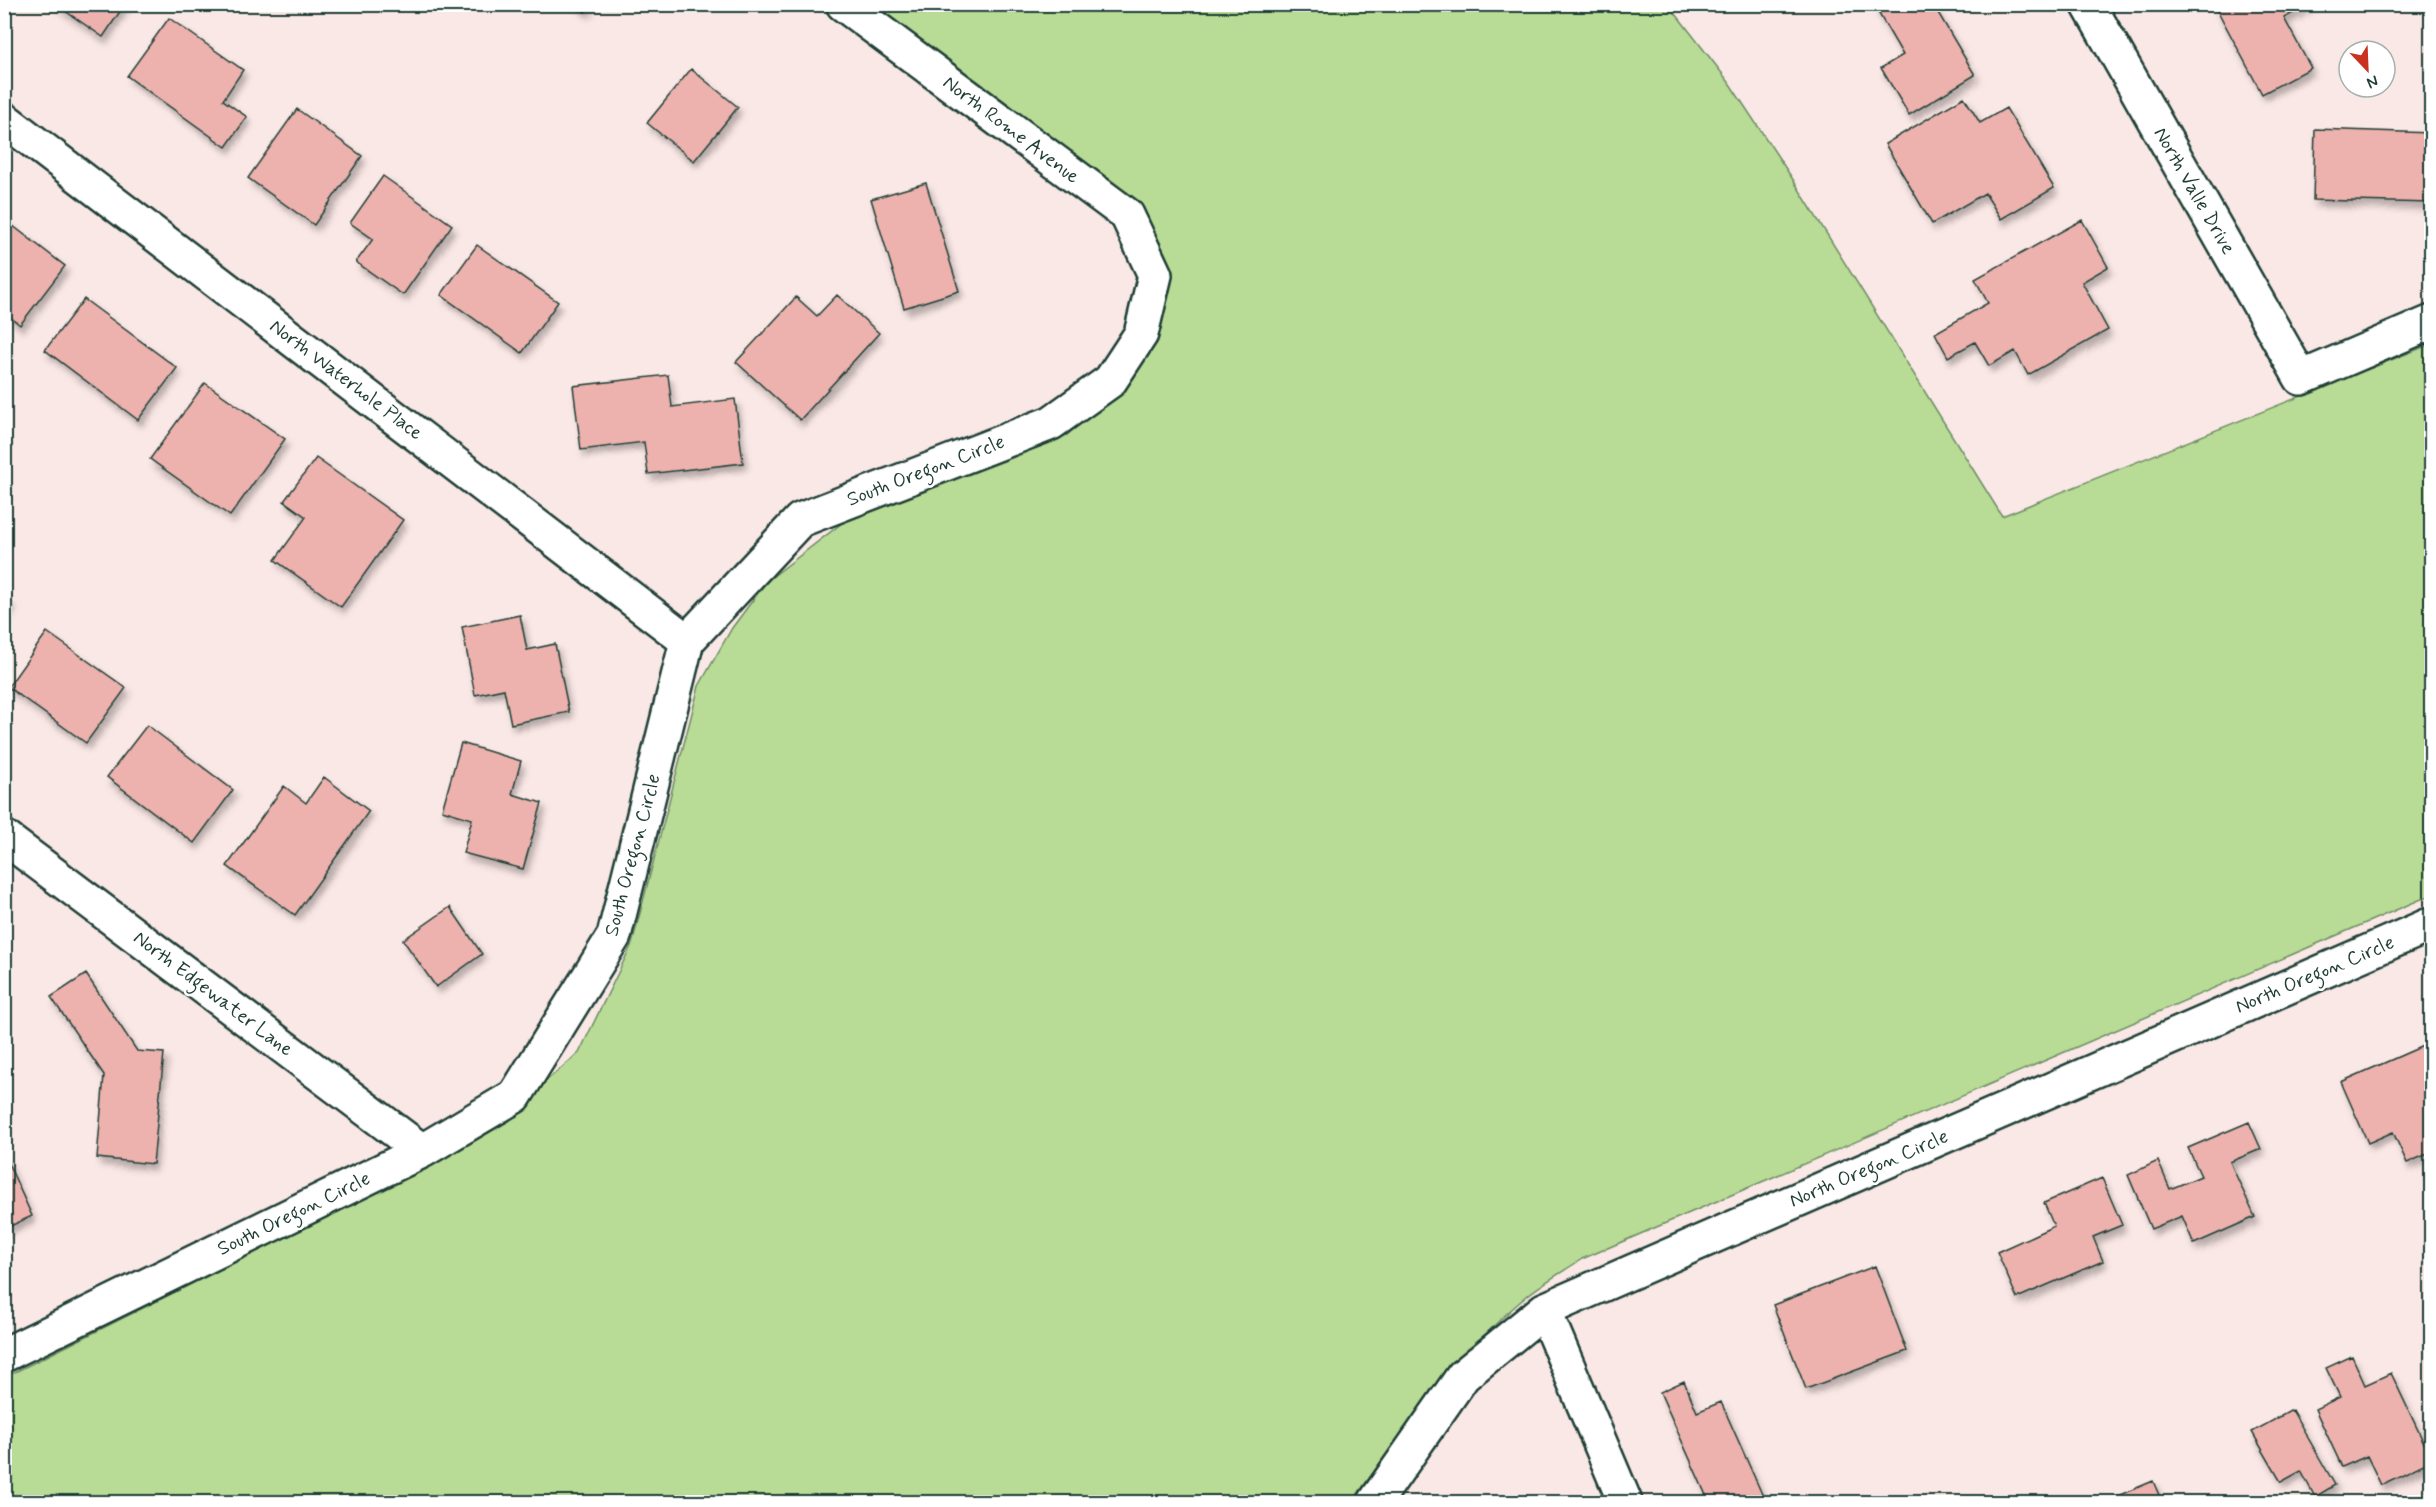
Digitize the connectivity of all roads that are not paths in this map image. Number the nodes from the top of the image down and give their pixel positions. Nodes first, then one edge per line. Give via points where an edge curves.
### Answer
1 (843, 4) edge
2 (2088, 4) edge
3 (4, 119) edge
4 (1155, 275) joint
5 (2432, 322) edge
6 (687, 641) junction
7 (4, 837) edge
8 (2432, 924) edge
9 (422, 1151) junction
10 (1544, 1310) junction
11 (4, 1355) edge
12 (1375, 1503) edge
13 (1625, 1503) edge

1 - 4 street, North Rome Avenue via 1127,215
2 - 5 street, North Valle Drive via 2301,378
3 - 6 street, North Waterhole Place
4 - 6 street, South Oregon Circle via 1140,334 1110,381 1051,423 800,520
6 - 9 street, South Oregon Circle via 615,936 515,1096
7 - 9 street, North Edgewater Lane
8 - 10 street, North Oregon Circle
9 - 11 street, South Oregon Circle
10 - 12 street, North Oregon Circle via 1463,1376
10 - 13 street

